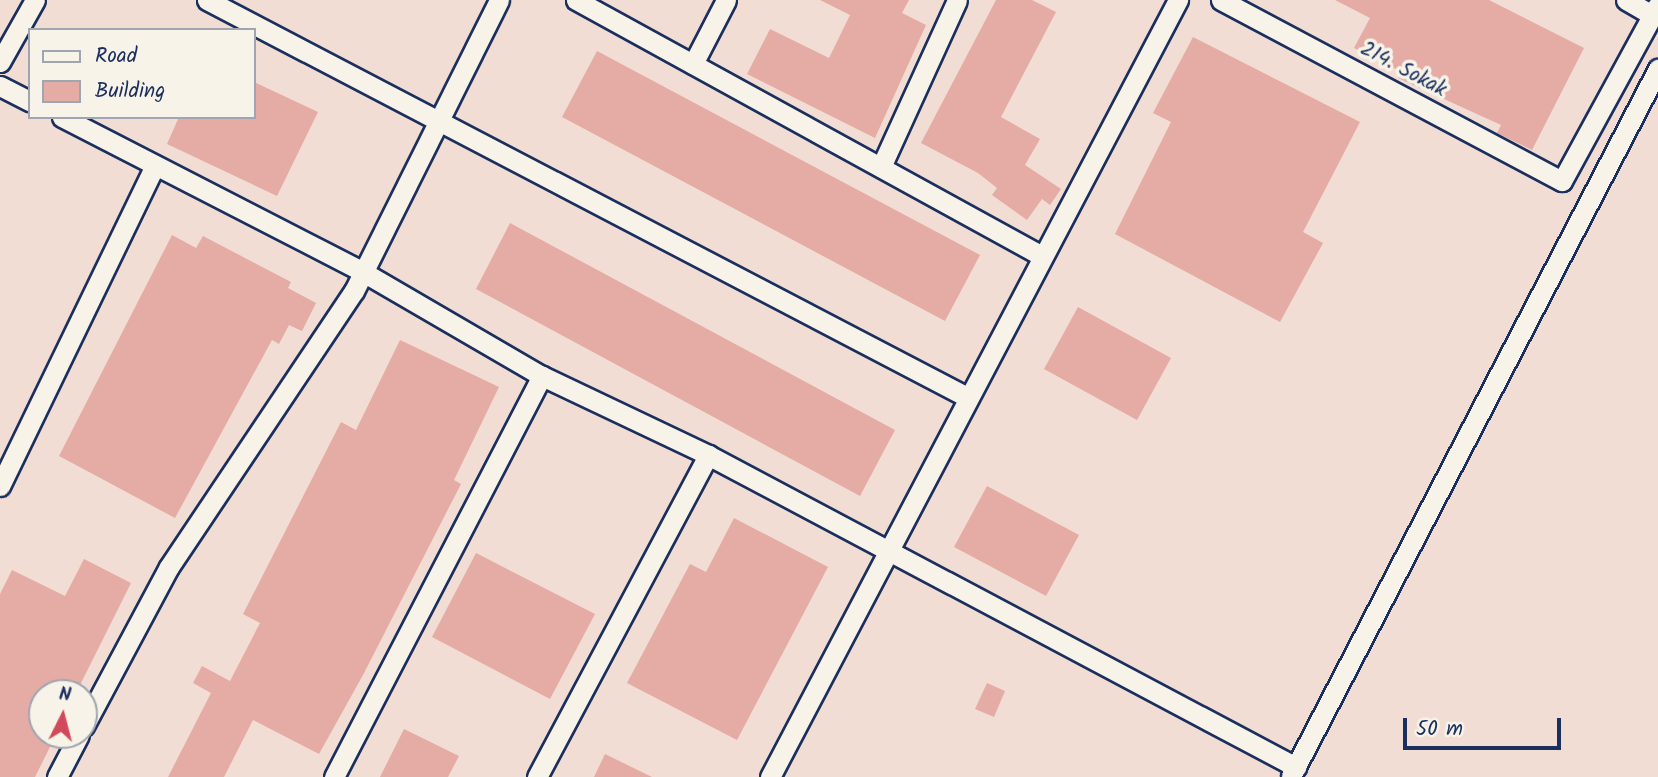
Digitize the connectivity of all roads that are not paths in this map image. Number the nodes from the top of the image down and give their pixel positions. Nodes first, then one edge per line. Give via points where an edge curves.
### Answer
1 (35, 0) edge
2 (207, 0) edge
3 (499, 0) edge
4 (576, 0) edge
5 (726, 0) edge
6 (957, 0) edge
7 (1178, 0) edge
8 (1221, 0) edge
9 (1626, 0) edge
10 (1655, 10) edge
11 (0, 62) edge
12 (692, 64) junction
13 (1658, 69) edge
14 (0, 86) edge
15 (28, 100) edge
16 (66, 119) edge
17 (439, 120) junction
18 (155, 165) junction
19 (881, 167) junction
20 (1042, 256) junction
21 (363, 272) junction
22 (542, 376) junction
23 (967, 397) junction
24 (708, 455) junction
25 (0, 486) edge
26 (887, 550) junction
27 (98, 700) edge
28 (72, 749) edge
29 (1294, 772) edge
30 (57, 777) edge
31 (334, 777) edge
32 (537, 777) edge
33 (770, 777) edge

1 - 11 street
2 - 17 street
3 - 17 street
4 - 12 street
5 - 12 street
6 - 19 street
7 - 20 street
8 - 10 street, 214. Sokak via 1562,181
9 - 10 street
12 - 19 street
13 - 29 street
14 - 15 street
16 - 18 street
17 - 21 street
17 - 23 street
18 - 21 street
18 - 25 street
19 - 20 street
20 - 23 street
21 - 22 street
21 - 27 street via 169,566
22 - 24 street
22 - 31 street
23 - 26 street
24 - 26 street
24 - 32 street
26 - 29 street
26 - 33 street
28 - 30 street

